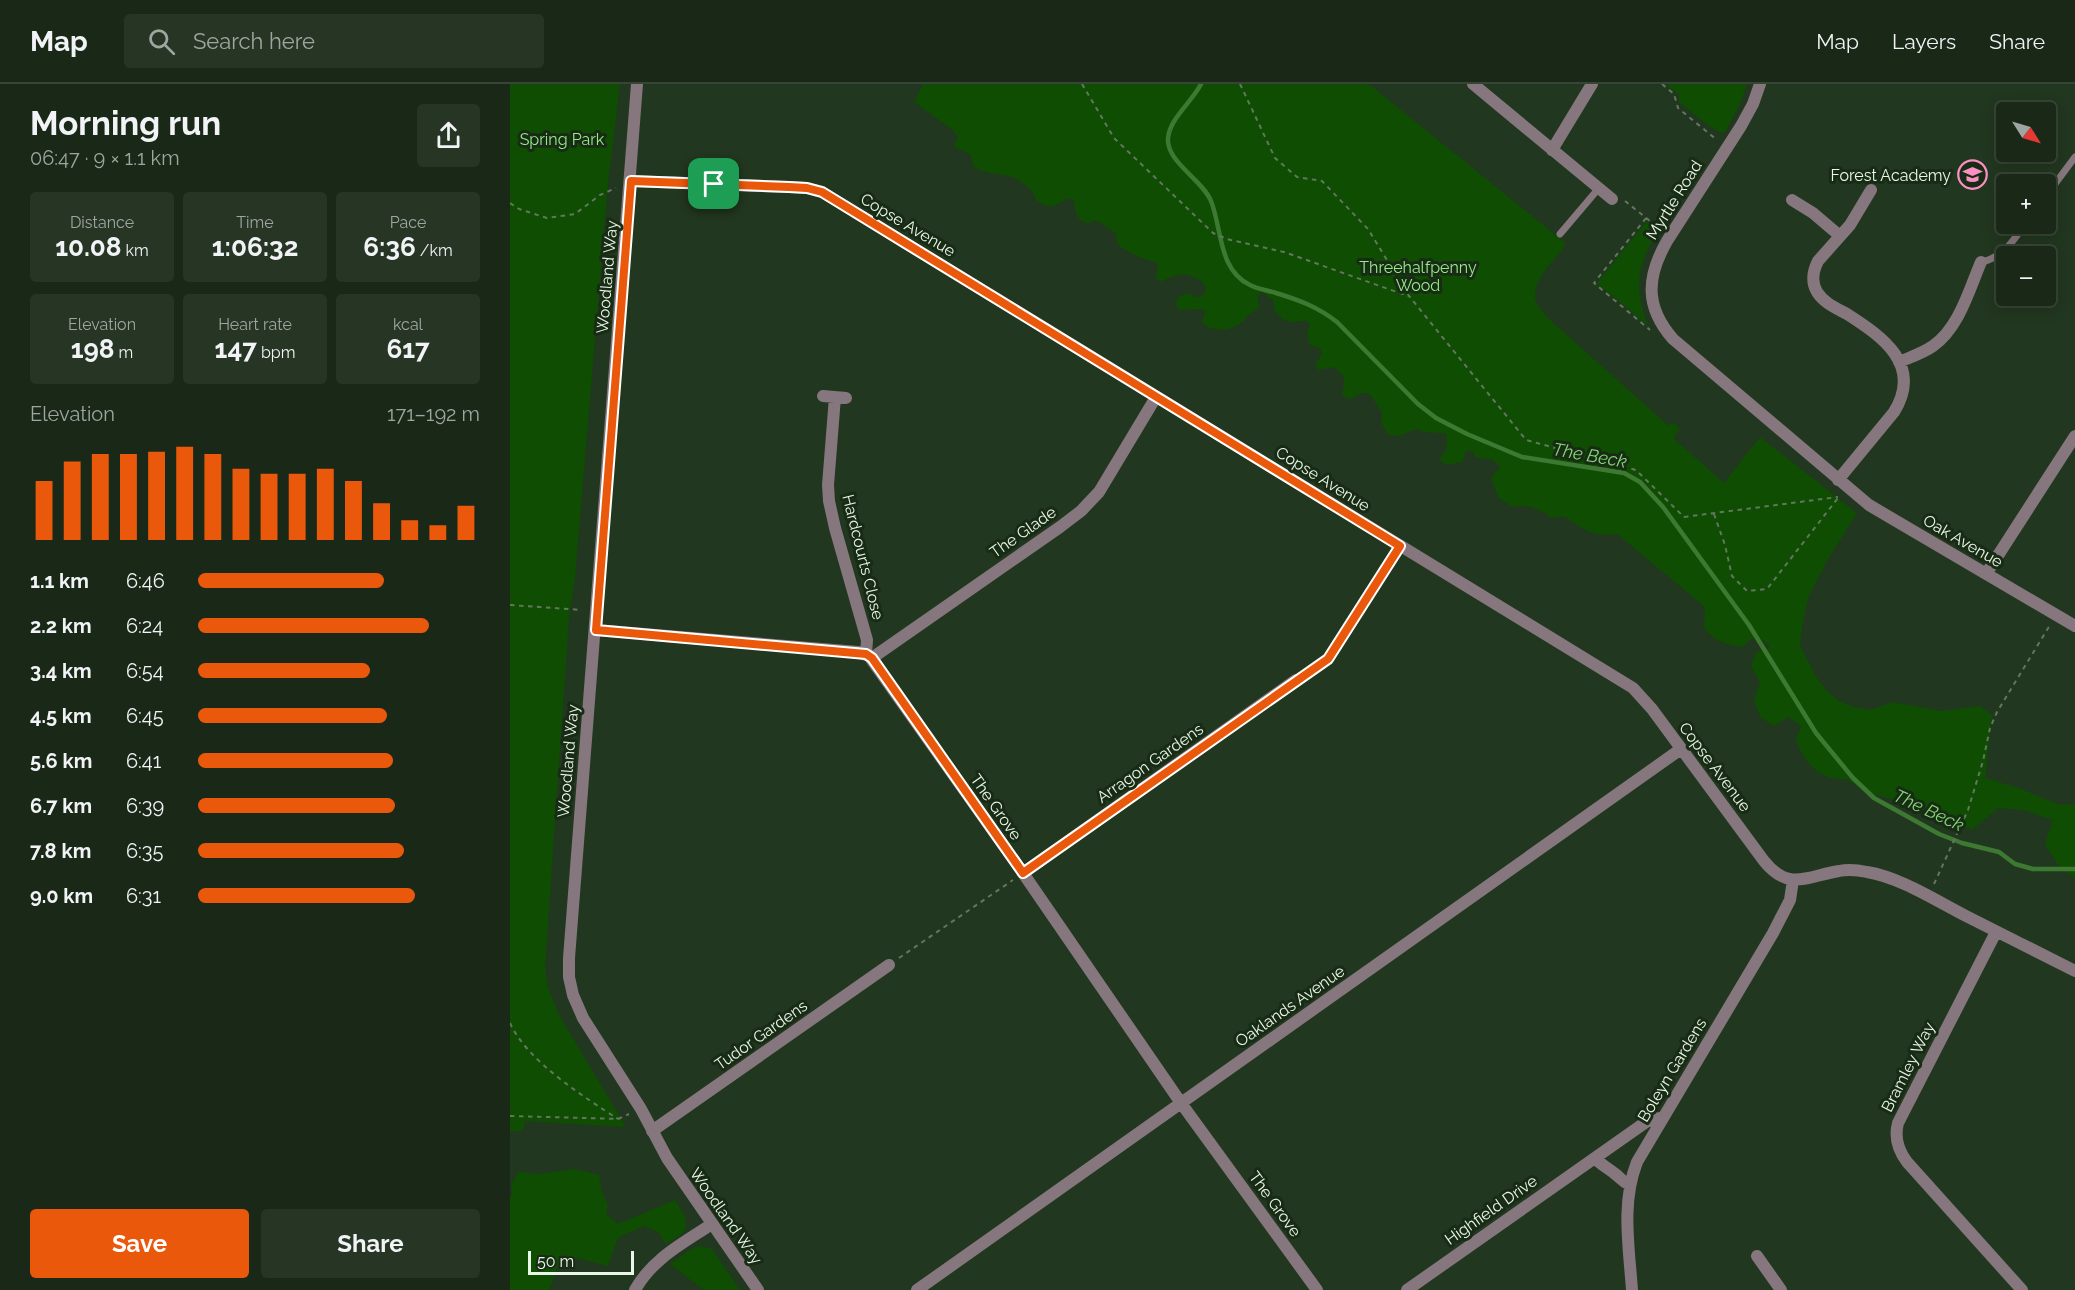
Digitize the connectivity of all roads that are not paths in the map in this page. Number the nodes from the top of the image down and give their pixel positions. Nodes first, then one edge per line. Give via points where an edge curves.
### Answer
1 (638, 84) edge
2 (1473, 84) edge
3 (1592, 84) edge
4 (1760, 84) edge
5 (1552, 150) junction
6 (2075, 157) edge
7 (631, 181) junction
8 (2056, 183) edge
9 (1599, 188) junction
10 (1871, 190) dead end
11 (1612, 199) road end
12 (1792, 200) dead end
13 (1560, 234) dead end
14 (2018, 234) edge
15 (1840, 236) junction
16 (1981, 262) joint
17 (1670, 336) joint
18 (1899, 362) junction
19 (835, 397) dead end
20 (1156, 397) junction
21 (2075, 436) edge
22 (1842, 484) junction
23 (1986, 574) junction
24 (2075, 626) edge
25 (596, 630) junction
26 (869, 656) junction
27 (1296, 680) road end
28 (1681, 749) junction
29 (1023, 873) junction
30 (1793, 880) junction
31 (1996, 932) junction
32 (889, 965) road end
33 (2075, 971) edge
34 (1182, 1103) junction
35 (1662, 1119) junction
36 (652, 1131) junction
37 (1595, 1158) junction
38 (1630, 1185) junction
39 (712, 1224) junction
40 (1757, 1256) dead end
41 (635, 1290) edge
42 (758, 1290) edge
43 (917, 1290) edge
44 (1317, 1290) edge
45 (1407, 1290) edge
46 (1632, 1290) edge
47 (1781, 1290) edge
48 (2022, 1290) edge

1 - 7 street, Woodland Way
2 - 5 street
3 - 5 street
4 - 17 street, Myrtle Road via 1753,104 1656,262 1650,290
5 - 9 street
6 - 8 lane
7 - 20 street, Copse Avenue via 807,188 822,192
7 - 25 street, Woodland Way
9 - 11 street
9 - 13 lane
10 - 15 street
12 - 15 street
14 - 16 lane via 2006,250
15 - 18 street via 1818,261 1815,287 1826,302 1880,337
16 - 18 street via 1957,316 1942,338 1922,353
17 - 22 street, Oak Avenue
18 - 22 street via 1905,378 1900,402
19 - 26 street, Hardcourts Close via 829,501
20 - 26 street, The Glade via 1106,482 1087,505
20 - 28 street, Copse Avenue via 1633,688
21 - 23 street
22 - 23 street, Oak Avenue via 1882,513
23 - 24 street, Oak Avenue
25 - 26 street
25 - 36 street, Woodland Way via 569,977 578,1009
26 - 29 street, The Grove
27 - 29 street, Arragon Gardens
28 - 30 street, Copse Avenue via 1770,868 1782,878
28 - 34 street, Oaklands Avenue
29 - 34 street, The Grove
30 - 31 street via 1840,870 1875,873
30 - 35 street, Boleyn Gardens via 1792,894 1781,918
31 - 33 street
31 - 48 street, Bramley Way via 1898,1123 1896,1138 1907,1162
32 - 36 street, Tudor Gardens
34 - 43 street, Oaklands Avenue
34 - 44 street, The Grove
35 - 37 street, Highfield Drive via 1650,1119
35 - 38 street, Boleyn Gardens via 1637,1162
36 - 39 street, Woodland Way
37 - 38 street
37 - 45 street, Highfield Drive
38 - 46 street, Boleyn Gardens via 1627,1225
39 - 41 street via 658,1261
39 - 42 street, Woodland Way
40 - 47 street

